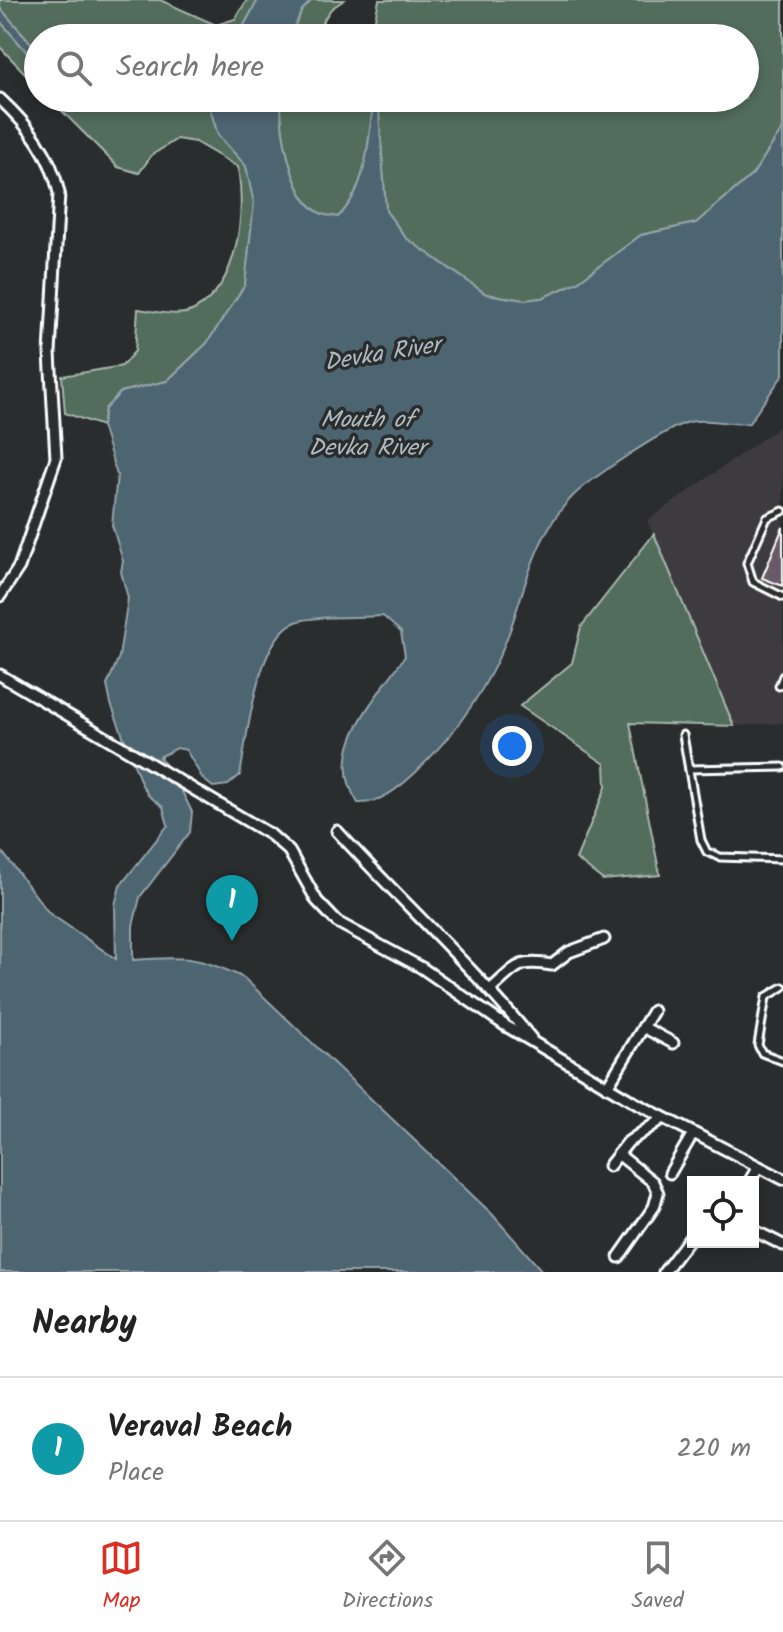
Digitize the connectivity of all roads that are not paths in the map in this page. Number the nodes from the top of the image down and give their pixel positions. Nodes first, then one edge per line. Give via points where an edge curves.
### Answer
1 (0, 99) edge
2 (783, 511) edge
3 (0, 596) edge
4 (783, 597) edge
5 (0, 675) edge
6 (783, 676) edge
7 (779, 686) dead end
8 (683, 735) dead end
9 (783, 767) edge
10 (689, 769) junction
11 (337, 831) dead end
12 (783, 859) edge
13 (604, 939) dead end
14 (783, 987) edge
15 (490, 990) junction
16 (653, 1011) dead end
17 (643, 1027) junction
18 (673, 1043) dead end
19 (536, 1044) junction
20 (783, 1061) edge
21 (607, 1087) junction
22 (662, 1119) junction
23 (692, 1135) junction
24 (618, 1154) junction
25 (609, 1166) dead end
26 (758, 1167) junction
27 (670, 1173) dead end
28 (753, 1176) edge
29 (783, 1179) edge
30 (759, 1233) edge
31 (687, 1242) edge
32 (783, 1245) edge
33 (619, 1257) dead end
34 (664, 1272) edge

1 - 3 street via 41,145 59,193 50,361 56,458 19,567
2 - 4 lane via 767,518 747,563 753,582
5 - 19 street via 271,835 289,851 317,901 337,922 422,968
6 - 7 lane
8 - 10 lane
9 - 10 lane
10 - 12 lane via 707,852
11 - 15 street
13 - 15 street via 569,952 552,965 528,960
14 - 20 lane via 766,997 758,1045 762,1053
15 - 19 street
16 - 17 street
17 - 18 street
17 - 21 street
19 - 21 street
21 - 22 street
22 - 23 street
22 - 24 street
23 - 26 street
23 - 27 street
24 - 25 street
24 - 33 street via 653,1182 658,1193
26 - 28 street
26 - 29 street
30 - 32 street
31 - 34 street

